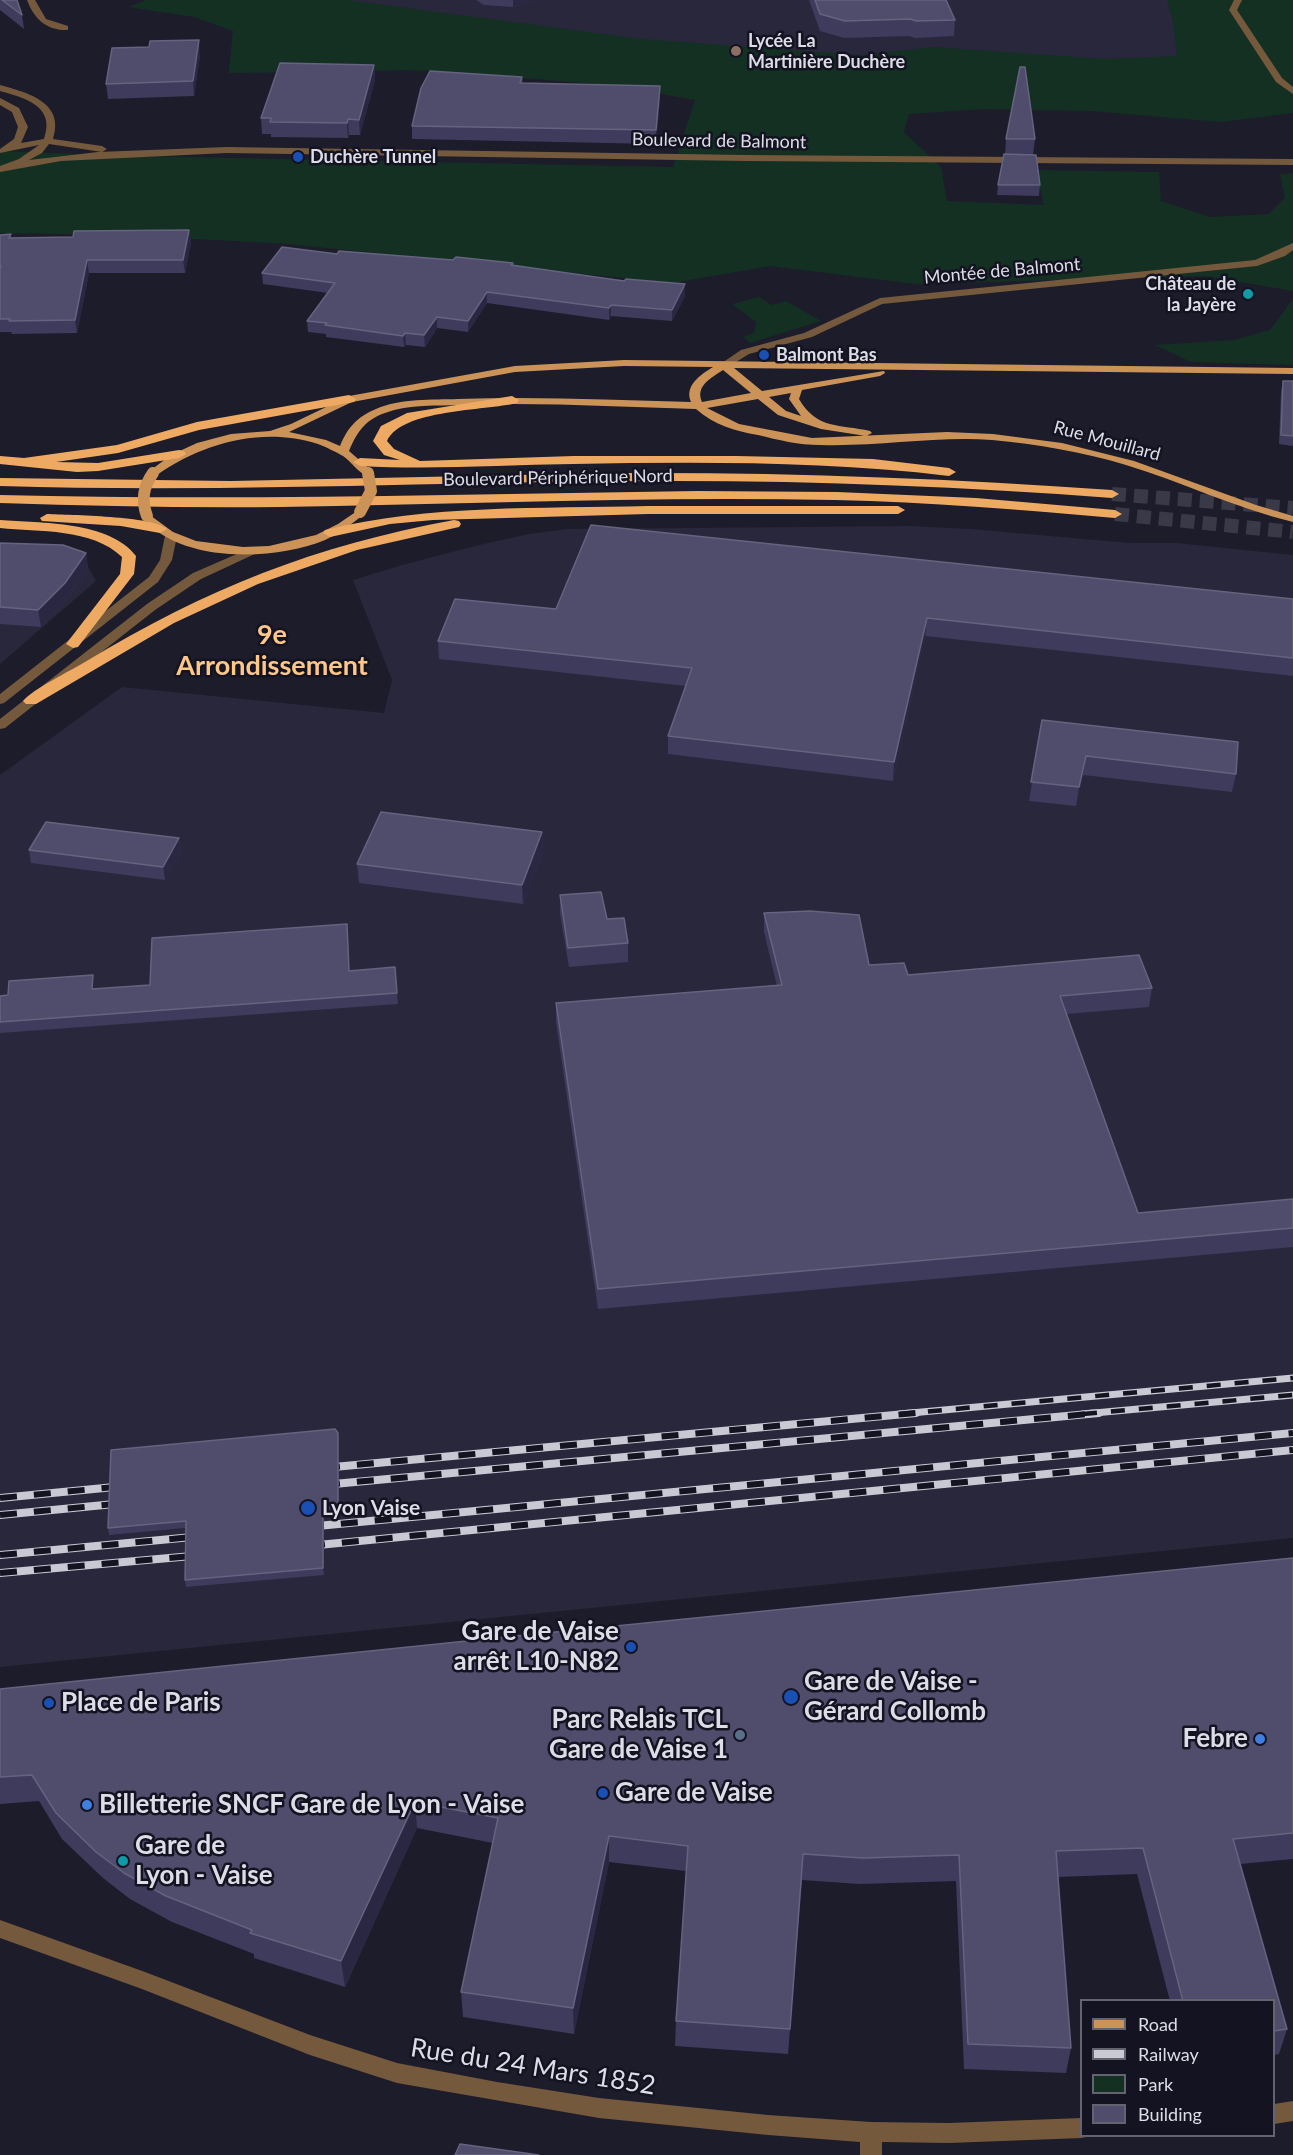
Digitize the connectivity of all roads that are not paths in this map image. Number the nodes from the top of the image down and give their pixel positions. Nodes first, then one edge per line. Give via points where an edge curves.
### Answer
1 (31, 0) edge
2 (1238, 0) edge
3 (65, 28) dead end
4 (0, 88) edge
5 (1293, 91) edge
6 (0, 101) edge
7 (51, 139) junction
8 (1, 153) edge
9 (144, 153) junction
10 (1293, 162) edge
11 (13, 166) junction
12 (0, 170) edge
13 (1293, 246) edge
14 (724, 365) junction
15 (911, 367) junction
16 (1293, 371) edge
17 (797, 390) junction
18 (760, 396) junction
19 (349, 399) junction
20 (512, 400) junction
21 (699, 406) junction
22 (821, 426) junction
23 (272, 434) junction
24 (904, 436) junction
25 (343, 451) junction
26 (179, 454) junction
27 (0, 460) edge
28 (26, 462) junction
29 (428, 464) junction
30 (364, 467) junction
31 (0, 482) edge
32 (0, 499) edge
33 (1071, 509) junction
34 (524, 512) junction
35 (1115, 514) tunnel mouth
36 (0, 517) edge
37 (1293, 519) edge
38 (0, 524) edge
39 (166, 533) junction
40 (330, 533) junction
41 (253, 550) junction
42 (73, 644) junction
43 (0, 700) edge
44 (31, 701) junction
45 (0, 725) edge
46 (0, 1929) edge
47 (1293, 2112) edge
48 (1275, 2114) edge
49 (1080, 2128) edge
50 (871, 2132) junction
51 (871, 2155) edge

1 - 3 street via 36,15 43,21
2 - 5 street via 1233,10 1279,80
4 - 7 street via 29,97 45,108 53,123
6 - 8 street via 16,110 23,127 18,140
7 - 8 street
7 - 9 street, Boulevard de Balmont
7 - 11 street
8 - 11 street
9 - 10 street, Boulevard de Balmont via 227,150
9 - 11 street, Boulevard de Balmont via 61,158
11 - 12 street
13 - 14 street, Montée de Balmont via 1257,263 880,301 831,326 745,352
14 - 15 main road
14 - 18 main road, Rue Mouillard
14 - 19 main road via 624,363 514,369
14 - 21 main road via 700,380 694,395
15 - 16 main road
15 - 17 main road
17 - 18 main road
17 - 22 main road via 799,408
18 - 21 main road
18 - 22 main road, Rue Mouillard via 782,413
19 - 23 main road
19 - 28 highway via 197,426 118,449
20 - 21 main road
20 - 25 main road via 413,404 382,410 357,424
20 - 29 highway via 412,416 386,429 380,441 385,449
21 - 24 main road, Rue Mouillard via 737,428 799,440
22 - 24 main road, Rue Mouillard
23 - 25 main road via 321,441
23 - 26 main road via 223,439
24 - 37 main road, Rue Mouillard via 981,436 1042,442 1130,464
25 - 30 main road
26 - 28 highway via 98,467
26 - 39 main road, bridge via 153,473 143,492 147,516
27 - 28 highway
29 - 30 highway
29 - 31 highway, Boulevard Périphérique Nord via 597,460 873,463 1112,494 977,484 770,477 203,486
30 - 40 main road, bridge via 371,491 360,512
32 - 33 highway, Boulevard Périphérique Nord via 222,503 757,494
33 - 34 highway
33 - 35 highway, Boulevard Périphérique Nord
34 - 40 highway via 414,517
34 - 44 highway via 401,534 245,583 164,622
36 - 39 highway via 100,520
38 - 42 highway via 99,537 122,547 129,556 127,574
39 - 41 main road via 207,548
39 - 42 street via 166,560 154,579
40 - 41 main road via 297,544
41 - 44 street via 197,576 151,606
42 - 43 street
44 - 45 street
46 - 50 street, Rue du 24 Mars 1852 via 310,2045 397,2073 599,2108
47 - 48 street
49 - 50 street, Rue du 24 Mars 1852
50 - 51 street

